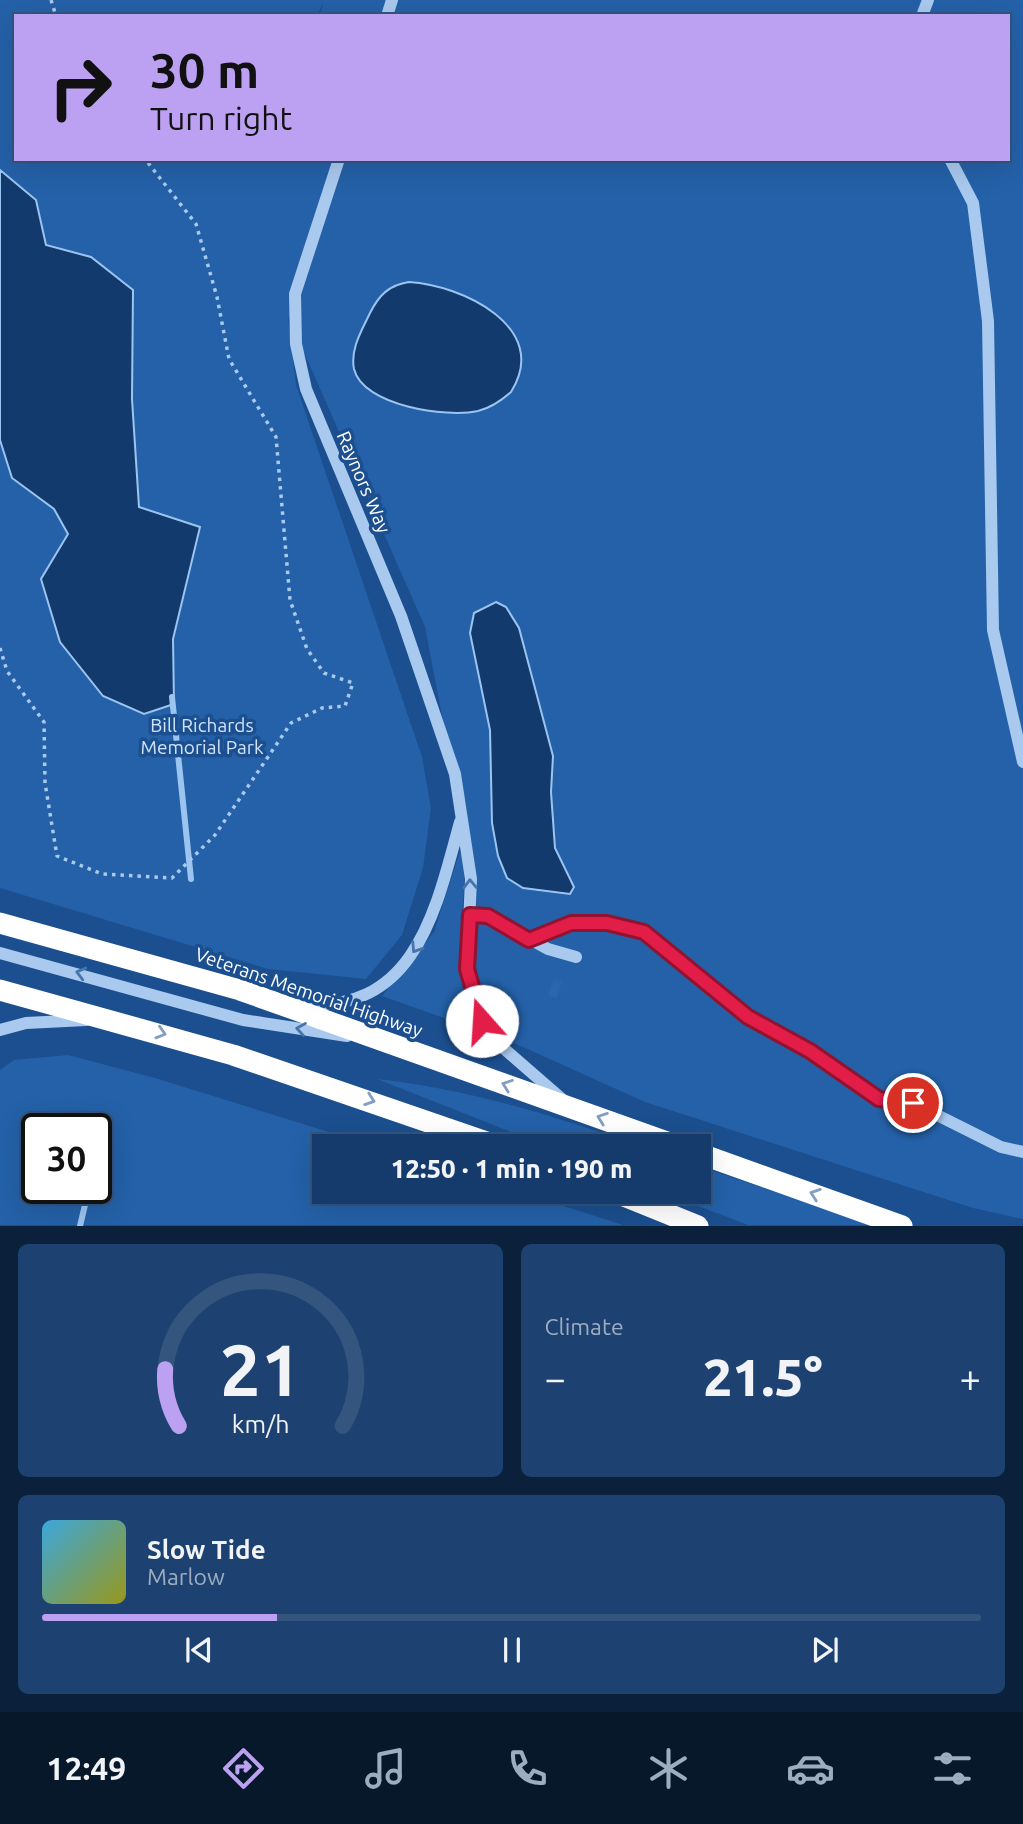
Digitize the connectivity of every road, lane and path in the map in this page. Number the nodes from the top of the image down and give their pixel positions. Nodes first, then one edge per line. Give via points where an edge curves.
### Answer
1 (147, 161) edge
2 (338, 161) edge
3 (951, 161) edge
4 (0, 648) edge
5 (1023, 762) edge
6 (462, 815) junction
7 (470, 915) junction
8 (0, 923) edge
9 (529, 940) junction
10 (0, 953) edge
11 (576, 957) dead end
12 (0, 990) edge
13 (275, 1002) junction
14 (112, 1019) junction
15 (0, 1030) edge
16 (392, 1044) junction
17 (572, 1107) junction
18 (464, 1134) edge
19 (645, 1134) edge
20 (1023, 1152) edge
21 (711, 1158) edge
22 (644, 1204) edge
23 (879, 1216) junction
24 (698, 1226) edge
25 (902, 1226) edge
26 (920, 1226) edge

1 - 4 path via 196,224 229,359 276,437 290,600 307,649 324,673 353,683 345,706 322,708 291,723 215,835 172,878 102,874 57,856 45,783 44,722 7,671
2 - 6 street, Raynors Way via 295,294 296,344 321,429 428,691 455,774
3 - 5 street via 973,203 988,321 993,630
7 -> 6 street, Raynors Way via 471,879
6 -> 13 street, Raynors Way via 428,926 403,966 378,989 352,1002 322,1006
7 - 9 street via 488,916
7 - 17 street, Raynors Way via 467,969 482,1021 500,1046
8 - 13 highway, Veterans Memorial Highway
9 - 11 street
9 - 20 street via 571,923 607,923 644,932 748,1017 810,1051 879,1099 913,1103 1001,1147
16 -> 10 street via 243,1020
12 - 14 highway
13 - 16 highway, Veterans Memorial Highway
14 - 15 street via 26,1023
14 -> 18 highway
17 -> 16 highway, Veterans Memorial Highway
19 -> 17 highway, Veterans Memorial Highway
23 -> 21 highway
22 - 24 highway
23 - 25 highway
23 - 26 highway

